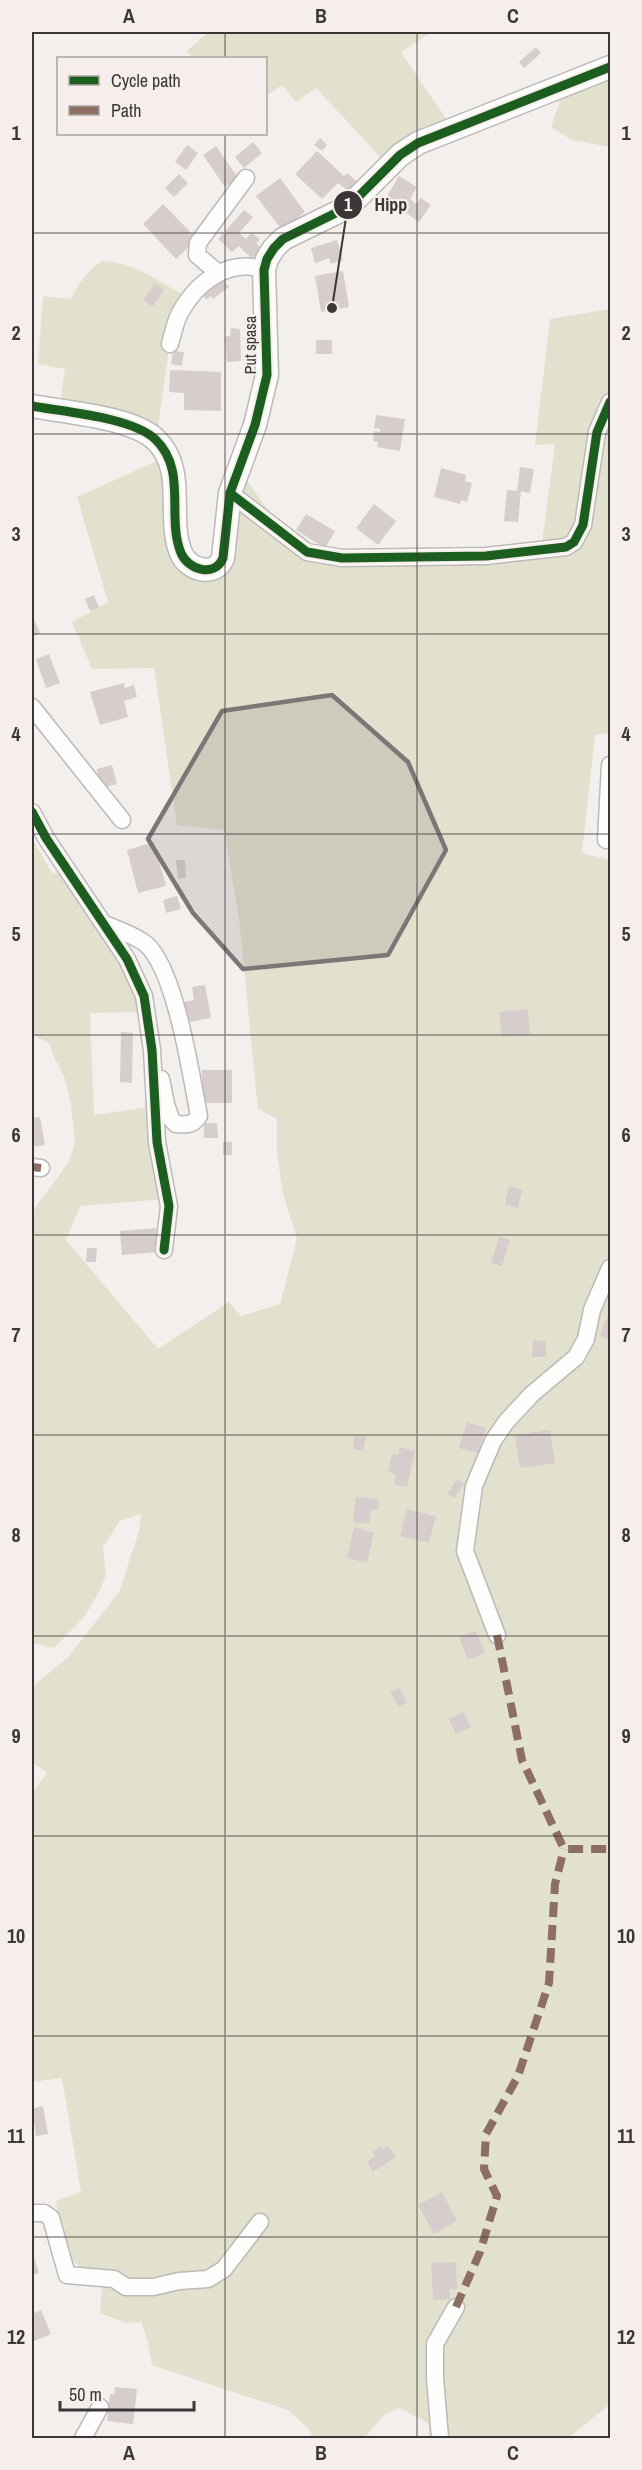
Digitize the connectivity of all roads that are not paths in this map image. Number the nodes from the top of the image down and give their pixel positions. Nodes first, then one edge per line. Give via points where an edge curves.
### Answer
1 (610, 67) edge
2 (246, 178) dead end
3 (264, 270) junction
4 (217, 272) junction
5 (170, 344) dead end
6 (610, 402) edge
7 (32, 406) edge
8 (230, 493) junction
9 (32, 707) edge
10 (610, 765) edge
11 (32, 812) edge
12 (122, 820) dead end
13 (606, 840) dead end
14 (104, 924) junction
15 (152, 1050) junction
16 (164, 1250) dead end
17 (610, 1268) edge
18 (497, 1635) dead end
19 (32, 2213) edge
20 (260, 2222) dead end
21 (456, 2307) dead end
22 (100, 2407) dead end
23 (83, 2439) edge
24 (440, 2439) edge

1 - 3 street via 418,143 400,155 348,207 284,239 274,248
2 - 4 street via 198,243 197,255
3 - 4 street via 252,266
3 - 8 street, Put spasa via 267,375 255,425
4 - 5 street via 179,314
6 - 8 street via 597,432 583,525 579,536 566,547 486,556 323,555 307,552
7 - 8 street, Put spasa via 129,424 156,440 171,466 178,544 189,565 198,569 214,568 223,558
9 - 12 street
10 - 13 street
11 - 14 street
14 - 15 street via 127,959 144,996
14 - 15 street via 146,945 164,968 187,1050 199,1116 196,1121 188,1125 176,1124 171,1119
15 - 16 street via 157,1142 169,1206
17 - 18 street via 592,1310 582,1349 506,1422 493,1441 474,1486 465,1551
19 - 20 street via 44,2212 51,2218 68,2275 114,2279 126,2287 208,2279 224,2269
21 - 24 street via 435,2344
22 - 23 street

